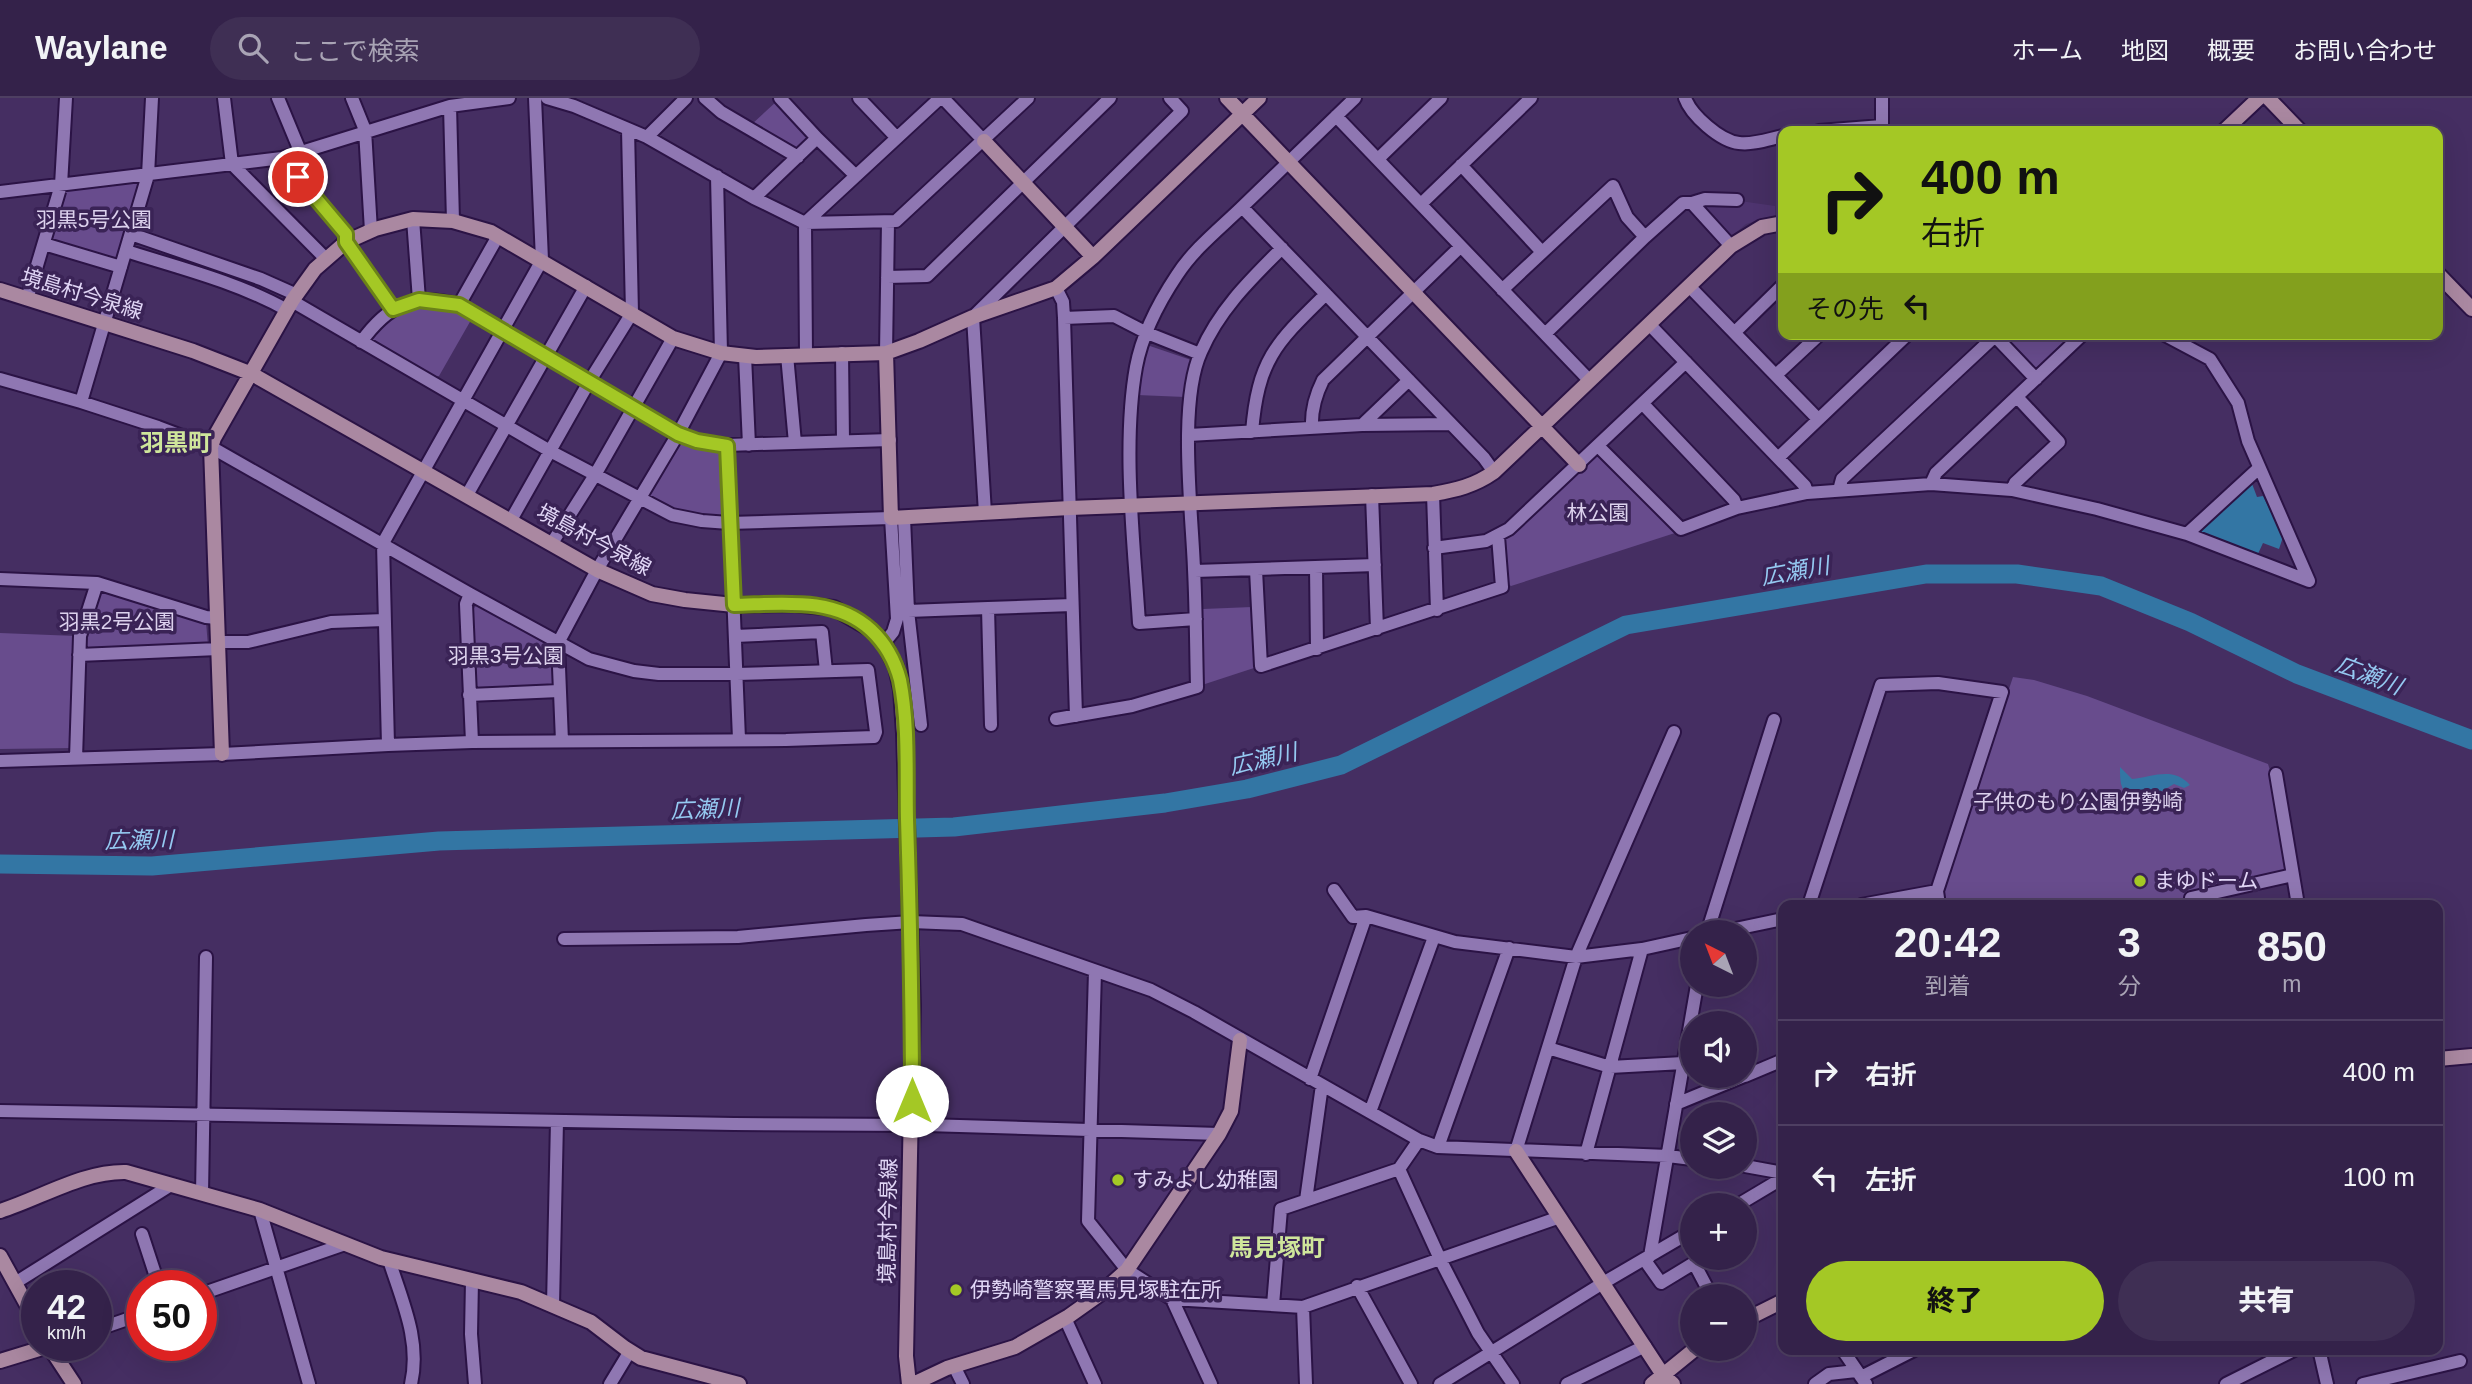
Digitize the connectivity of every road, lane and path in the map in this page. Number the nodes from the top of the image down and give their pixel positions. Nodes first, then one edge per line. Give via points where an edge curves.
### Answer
1 (66, 98) edge
2 (152, 98) edge
3 (224, 98) edge
4 (278, 98) edge
5 (352, 98) edge
6 (509, 98) edge
7 (535, 98) edge
8 (547, 98) edge
9 (686, 98) edge
10 (705, 98) edge
11 (780, 98) edge
12 (859, 98) edge
13 (942, 98) edge
14 (1028, 98) edge
15 (1110, 98) edge
16 (1170, 98) edge
17 (1227, 98) edge
18 (1259, 98) edge
19 (1355, 98) edge
20 (1441, 98) edge
21 (1531, 98) edge
22 (1685, 98) edge
23 (1882, 98) edge
24 (2259, 98) edge
25 (2268, 98) edge
26 (578, 102) edge
27 (442, 104) edge
28 (1242, 114) junction
29 (1336, 116) junction
30 (1882, 126) edge
31 (2229, 126) edge
32 (2295, 126) edge
33 (628, 128) junction
34 (365, 131) junction
35 (647, 137) junction
36 (1778, 137) edge
37 (817, 138) junction
38 (897, 138) junction
39 (984, 141) junction
40 (300, 151) junction
41 (798, 157) junction
42 (282, 158) junction
43 (1378, 159) junction
44 (1289, 161) junction
45 (232, 164) junction
46 (1461, 165) junction
47 (148, 175) junction
48 (717, 176) junction
49 (856, 176) junction
50 (1024, 183) junction
51 (61, 185) junction
52 (0, 192) edge
53 (754, 198) junction
54 (1737, 200) dead end
55 (1692, 203) junction
56 (1421, 204) junction
57 (1242, 206) junction
58 (413, 219) junction
59 (453, 221) junction
60 (888, 222) junction
61 (805, 223) junction
62 (1778, 224) edge
63 (1065, 225) junction
64 (371, 231) junction
65 (131, 234) junction
66 (498, 236) junction
67 (1645, 237) junction
68 (346, 242) junction
69 (44, 244) junction
70 (1731, 246) junction
71 (1460, 247) junction
72 (1282, 248) junction
73 (126, 251) junction
74 (1542, 252) junction
75 (1093, 257) junction
76 (326, 259) junction
77 (542, 260) junction
78 (121, 267) junction
79 (887, 277) junction
80 (2443, 279) edge
81 (586, 286) junction
82 (1689, 286) junction
83 (1056, 288) junction
84 (0, 290) edge
85 (1503, 290) junction
86 (1778, 290) edge
87 (1414, 292) junction
88 (1326, 294) junction
89 (27, 299) junction
90 (419, 300) junction
91 (292, 302) junction
92 (459, 305) junction
93 (393, 309) junction
94 (2472, 309) edge
95 (632, 313) junction
96 (972, 317) junction
97 (1064, 318) junction
98 (103, 323) junction
99 (1649, 324) junction
100 (501, 329) junction
101 (1735, 332) junction
102 (1147, 333) junction
103 (1545, 334) junction
104 (1368, 337) junction
105 (673, 338) junction
106 (1814, 340) edge
107 (1902, 340) edge
108 (1990, 340) edge
109 (1998, 340) edge
110 (2076, 340) edge
111 (2174, 340) edge
112 (361, 342) junction
113 (721, 353) junction
114 (842, 353) junction
115 (886, 353) junction
116 (806, 354) junction
117 (1200, 354) junction
118 (787, 355) junction
119 (546, 356) junction
120 (745, 356) junction
121 (1686, 362) junction
122 (252, 374) junction
123 (1776, 376) junction
124 (0, 379) edge
125 (2036, 379) junction
126 (1409, 380) junction
127 (1590, 381) junction
128 (589, 382) junction
129 (2017, 397) junction
130 (463, 400) junction
131 (81, 402) junction
132 (1643, 404) junction
133 (633, 408) junction
134 (1818, 419) junction
135 (1451, 424) junction
136 (507, 425) junction
137 (1362, 425) junction
138 (1544, 426) junction
139 (1312, 428) junction
140 (1252, 432) junction
141 (678, 434) junction
142 (1189, 435) junction
143 (890, 440) junction
144 (843, 441) junction
145 (795, 443) junction
146 (749, 445) junction
147 (727, 446) junction
148 (211, 447) junction
149 (1599, 447) junction
150 (550, 451) junction
151 (1778, 458) junction
152 (1579, 464) junction
153 (2259, 468) junction
154 (423, 472) junction
155 (1494, 472) junction
156 (595, 475) junction
157 (1930, 484) junction
158 (1839, 490) junction
159 (2012, 490) junction
160 (1807, 493) junction
161 (1433, 494) junction
162 (467, 495) junction
163 (1372, 495) junction
164 (640, 500) junction
165 (1191, 503) junction
166 (1132, 506) junction
167 (1070, 508) junction
168 (1737, 508) junction
169 (985, 513) junction
170 (897, 518) junction
171 (511, 520) junction
172 (729, 523) junction
173 (2188, 534) junction
174 (1498, 536) junction
175 (383, 543) junction
176 (552, 543) junction
177 (1434, 548) junction
178 (1376, 565) junction
179 (1316, 568) junction
180 (597, 570) junction
181 (1256, 570) junction
182 (1195, 571) junction
183 (0, 579) edge
184 (97, 583) junction
185 (470, 594) junction
186 (734, 605) junction
187 (1072, 605) junction
188 (988, 608) junction
189 (1437, 610) junction
190 (908, 611) junction
191 (217, 618) junction
192 (1196, 619) junction
193 (384, 620) junction
194 (1377, 629) junction
195 (736, 636) junction
196 (558, 643) junction
197 (884, 643) junction
198 (218, 646) junction
199 (1317, 649) junction
200 (79, 655) junction
201 (826, 671) junction
202 (737, 674) junction
203 (559, 691) junction
204 (469, 695) junction
205 (1076, 716) junction
206 (1056, 719) dead end
207 (1774, 720) dead end
208 (921, 725) dead end
209 (990, 725) dead end
210 (1674, 732) dead end
211 (739, 739) junction
212 (562, 741) junction
213 (472, 742) junction
214 (388, 745) junction
215 (222, 754) junction
216 (76, 758) junction
217 (0, 761) edge
218 (2276, 774) dead end
219 (2293, 875) junction
220 (1334, 890) dead end
221 (1937, 891) junction
222 (1811, 900) edge
223 (1888, 900) edge
224 (1938, 900) edge
225 (2192, 900) edge
226 (2297, 900) edge
227 (1366, 916) junction
228 (911, 918) junction
229 (1711, 920) edge
230 (1778, 920) edge
231 (1757, 924) edge
232 (1434, 937) junction
233 (564, 939) dead end
234 (1680, 941) edge
235 (1509, 948) junction
236 (1642, 949) junction
237 (206, 957) dead end
238 (1576, 957) junction
239 (1095, 971) junction
240 (1240, 1040) junction
241 (1548, 1048) junction
242 (2472, 1056) edge
243 (2443, 1059) edge
244 (1778, 1062) edge
245 (1680, 1063) edge
246 (1610, 1066) junction
247 (1757, 1071) edge
248 (1680, 1081) edge
249 (1316, 1082) junction
250 (1715, 1088) edge
251 (1676, 1104) junction
252 (0, 1111) edge
253 (1370, 1112) junction
254 (202, 1115) junction
255 (557, 1121) junction
256 (912, 1125) junction
257 (1091, 1129) junction
258 (1219, 1134) junction
259 (1419, 1140) junction
260 (1438, 1147) junction
261 (1516, 1151) junction
262 (1586, 1154) junction
263 (1668, 1156) junction
264 (1680, 1158) edge
265 (1399, 1169) junction
266 (1757, 1169) edge
267 (1778, 1175) edge
268 (1778, 1179) edge
269 (171, 1185) junction
270 (1756, 1193) edge
271 (202, 1194) junction
272 (1307, 1200) junction
273 (260, 1210) junction
274 (0, 1211) edge
275 (1560, 1217) junction
276 (142, 1234) dead end
277 (1680, 1238) edge
278 (345, 1244) junction
279 (0, 1256) edge
280 (1647, 1257) junction
281 (1440, 1259) junction
282 (389, 1261) junction
283 (277, 1268) junction
284 (154, 1270) edge
285 (1127, 1270) junction
286 (472, 1280) junction
287 (15, 1283) junction
288 (1603, 1283) junction
289 (1705, 1284) edge
290 (1357, 1286) junction
291 (217, 1289) edge
292 (21, 1294) edge
293 (1172, 1300) junction
294 (1778, 1304) edge
295 (553, 1305) junction
296 (1273, 1305) junction
297 (1303, 1307) junction
298 (1757, 1314) edge
299 (1065, 1318) junction
300 (1645, 1346) junction
301 (629, 1351) junction
302 (1491, 1353) junction
303 (21, 1355) edge
304 (1846, 1355) edge
305 (1904, 1355) edge
306 (2284, 1355) edge
307 (2320, 1355) edge
308 (0, 1361) edge
309 (59, 1361) edge
310 (1683, 1361) edge
311 (2460, 1361) dead end
312 (954, 1366) junction
313 (1861, 1377) edge
314 (1663, 1381) edge
315 (734, 1383) edge
316 (74, 1384) edge
317 (309, 1384) edge
318 (411, 1384) edge
319 (475, 1384) edge
320 (610, 1384) edge
321 (911, 1384) edge
322 (963, 1384) edge
323 (1095, 1384) edge
324 (1211, 1384) edge
325 (1306, 1384) edge
326 (1411, 1384) edge
327 (1440, 1384) edge
328 (1513, 1384) edge
329 (1567, 1384) edge
330 (1815, 1384) edge
331 (2226, 1384) edge
332 (2327, 1384) edge
333 (2363, 1384) edge

1 - 51 street
2 - 47 street
3 - 45 street
4 - 40 street
5 - 34 street
6 - 27 street
7 - 77 street
8 - 26 street
9 - 35 street
10 - 41 street
11 - 37 street
12 - 38 street
13 - 38 street
13 - 39 street
14 - 39 street
15 - 50 street
16 - 63 street via 1182,111
17 - 28 street
18 - 28 street
19 - 29 street
20 - 43 street
21 - 46 street
22 - 36 street via 1695,116 1732,141
23 - 30 street
24 - 31 street
25 - 32 street
26 - 33 street
27 - 34 street
27 - 59 street
28 - 44 street
28 - 75 street
29 - 43 street
29 - 44 street
33 - 35 street
33 - 95 street
34 - 40 street
34 - 64 street
35 - 48 street
37 - 41 street
37 - 49 street
38 - 49 street
39 - 50 street
39 - 60 street via 896,221
40 - 42 street
41 - 53 street
42 - 45 street
42 - 68 street via 346,234
43 - 56 street
44 - 57 street
44 - 87 street
45 - 47 street
45 - 76 street
46 - 56 street
46 - 74 street
47 - 51 street
47 - 65 street
48 - 53 street
48 - 113 street
49 - 61 street
50 - 63 street
50 - 79 street via 927,276
51 - 52 street
51 - 69 street
53 - 61 street
54 - 55 street
55 - 67 street via 1683,203
55 - 70 street
56 - 71 street
57 - 72 street
57 - 102 street via 1178,273
58 - 59 street
58 - 64 street
58 - 90 street
59 - 66 street
60 - 61 street
60 - 79 street
61 - 116 street
62 - 70 street via 1762,227
63 - 75 street
63 - 96 street
64 - 68 street
65 - 73 street
65 - 91 street via 230,267
66 - 77 street
66 - 92 street
67 - 74 street via 1627,217 1613,186
67 - 103 street
68 - 76 street
68 - 93 street
69 - 78 street
69 - 89 street
70 - 82 street
71 - 85 street
71 - 87 street
72 - 88 street
72 - 117 street via 1223,312
73 - 78 street
73 - 91 street via 268,299
74 - 85 street
75 - 83 street
76 - 91 street
77 - 81 street
77 - 100 street
78 - 98 street
79 - 115 street
80 - 94 street
81 - 95 street
81 - 119 street
82 - 99 street
82 - 101 street
83 - 96 street
83 - 97 street
84 - 89 street, 境島村今泉線
85 - 103 street
86 - 101 street
87 - 104 street
87 - 138 street
88 - 104 street
88 - 140 street via 1287,332 1268,360 1255,397
89 - 98 street, 境島村今泉線
90 - 92 street
90 - 93 street
91 - 112 street
91 - 122 street
92 - 100 street
93 - 112 street
95 - 105 street
95 - 128 street
96 - 115 street
96 - 169 street
97 - 102 street via 1114,316
97 - 167 street
98 - 122 street, 境島村今泉線
98 - 131 street
99 - 121 street
99 - 127 street
100 - 119 street
100 - 130 street
101 - 123 street
102 - 117 street
102 - 166 street via 1131,404
103 - 127 street
104 - 126 street
104 - 139 street via 1323,380
105 - 113 street
105 - 133 street
106 - 123 street
107 - 134 street
108 - 158 street via 1842,479
109 - 125 street
110 - 125 street
111 - 153 street via 2210,359 2238,404
112 - 130 street
113 - 120 street
113 - 141 street
114 - 115 street
114 - 116 street
114 - 144 street
115 - 143 street
116 - 118 street
117 - 142 street
118 - 120 street
118 - 145 street
119 - 128 street
119 - 136 street
120 - 146 street
121 - 132 street
121 - 151 street
122 - 148 street
122 - 154 street, 境島村今泉線
123 - 134 street
124 - 131 street
125 - 129 street
126 - 135 street
126 - 137 street
127 - 138 street
128 - 133 street
128 - 150 street
129 - 157 street via 1936,473
129 - 159 street via 2059,442
130 - 136 street
130 - 154 street
131 - 148 street
132 - 149 street
132 - 168 street
133 - 141 street
133 - 156 street
134 - 151 street
135 - 137 street
135 - 155 street
136 - 150 street
136 - 162 street
137 - 139 street
138 - 152 street
138 - 155 street
139 - 140 street
140 - 142 street
141 - 147 street
141 - 164 street
142 - 165 street
143 - 144 street
143 - 170 street
144 - 145 street
145 - 146 street
146 - 147 street
147 - 172 street
148 - 175 street
148 - 191 street
149 - 152 street
149 - 168 street via 1681,529
150 - 156 street
150 - 171 street
151 - 160 street
152 - 174 street via 1527,515
153 - 173 street
153 - 173 street via 2309,581
154 - 162 street, 境島村今泉線
154 - 175 street
155 - 161 street via 1479,483
156 - 164 street
156 - 176 street
157 - 158 street
157 - 159 street
158 - 160 street
159 - 173 street
160 - 168 street
161 - 163 street
161 - 177 street
162 - 171 street, 境島村今泉線
163 - 165 street
163 - 178 street
164 - 172 street via 684,518
164 - 180 street
165 - 166 street
165 - 182 street
166 - 167 street
166 - 192 street via 1139,623
167 - 169 street
167 - 187 street
169 - 170 street
170 - 172 street
170 - 190 street
170 - 197 street via 897,619
171 - 176 street, 境島村今泉線
172 - 186 street
174 - 177 street via 1475,544
174 - 189 street via 1502,587
175 - 185 street
175 - 193 street
176 - 180 street, 境島村今泉線
177 - 189 street
178 - 179 street
178 - 194 street
179 - 181 street
179 - 199 street
180 - 186 street, 境島村今泉線 via 652,594
180 - 196 street
181 - 182 street
181 - 199 street via 1261,666
182 - 192 street
183 - 184 street
184 - 191 street
184 - 200 street via 80,636
185 - 196 street
185 - 204 street via 466,604
186 - 195 street
186 - 197 street, 境島村今泉線 via 834,608 862,622
187 - 188 street
187 - 205 street
188 - 190 street
188 - 209 street
189 - 194 street
190 - 208 street
191 - 198 street
192 - 205 street via 1197,687
193 - 198 street via 331,622
193 - 214 street
194 - 199 street
195 - 201 street via 822,632
195 - 202 street
196 - 202 street via 589,660 634,671
196 - 203 street
197 - 228 street, 境島村今泉線 via 899,679
198 - 200 street
198 - 215 street
200 - 216 street
201 - 202 street
201 - 211 street via 869,670 874,737
202 - 211 street
203 - 204 street
203 - 212 street
204 - 213 street
205 - 206 street
207 - 229 street
210 - 238 street
211 - 212 street
212 - 213 street
213 - 214 street
214 - 215 street
215 - 216 street
216 - 217 street
218 - 219 street
219 - 225 street
219 - 226 street
220 - 227 street via 1353,917
221 - 222 street via 2002,692 1938,683 1881,685
221 - 223 street
221 - 224 street
227 - 232 street
227 - 249 street
228 - 233 street via 737,937
228 - 239 street via 962,924
228 - 256 street, 境島村今泉線
230 - 231 street
232 - 235 street
232 - 253 street
234 - 236 street
235 - 238 street
235 - 260 street
236 - 238 street
236 - 246 street
237 - 254 street
238 - 241 street
239 - 240 street via 1151,990
239 - 257 street
240 - 249 street
240 - 258 street via 1231,1111
241 - 246 street
241 - 261 street
242 - 243 street
244 - 247 street
245 - 246 street
246 - 262 street
248 - 251 street
249 - 253 street
249 - 272 street
250 - 251 street
251 - 263 street
252 - 254 street
253 - 259 street
254 - 255 street
254 - 271 street
255 - 256 street
255 - 295 street
256 - 257 street
256 - 321 street, 境島村今泉線 via 906,1356
257 - 258 street
257 - 285 street via 1088,1221
258 - 285 street
259 - 260 street
259 - 265 street
260 - 261 street
261 - 262 street
261 - 275 street
262 - 263 street
263 - 264 street
263 - 280 street
265 - 272 street
265 - 281 street
266 - 267 street
268 - 270 street
269 - 271 street
269 - 274 street via 108,1171
269 - 287 street
271 - 273 street
272 - 296 street via 1282,1209
273 - 278 street
273 - 283 street
275 - 281 street
275 - 288 street
276 - 284 street
277 - 280 street
278 - 282 street
278 - 283 street
279 - 287 street
280 - 288 street
280 - 289 street via 1661,1283 1694,1263
281 - 290 street
281 - 302 street
282 - 286 street
282 - 318 street via 413,1337
283 - 291 street
283 - 317 street
285 - 293 street
285 - 299 street
286 - 295 street
286 - 319 street
287 - 292 street
288 - 300 street
288 - 302 street
290 - 297 street
290 - 326 street
293 - 296 street
293 - 324 street
294 - 298 street
295 - 301 street via 591,1322
296 - 297 street
297 - 325 street
299 - 312 street via 1015,1347
299 - 323 street
300 - 314 street
300 - 329 street
301 - 315 street
301 - 320 street
302 - 327 street
302 - 328 street
303 - 308 street
304 - 313 street
305 - 313 street
306 - 331 street
307 - 332 street
309 - 316 street
310 - 314 street
311 - 333 street
312 - 321 street
312 - 322 street
313 - 330 street via 1829,1374

